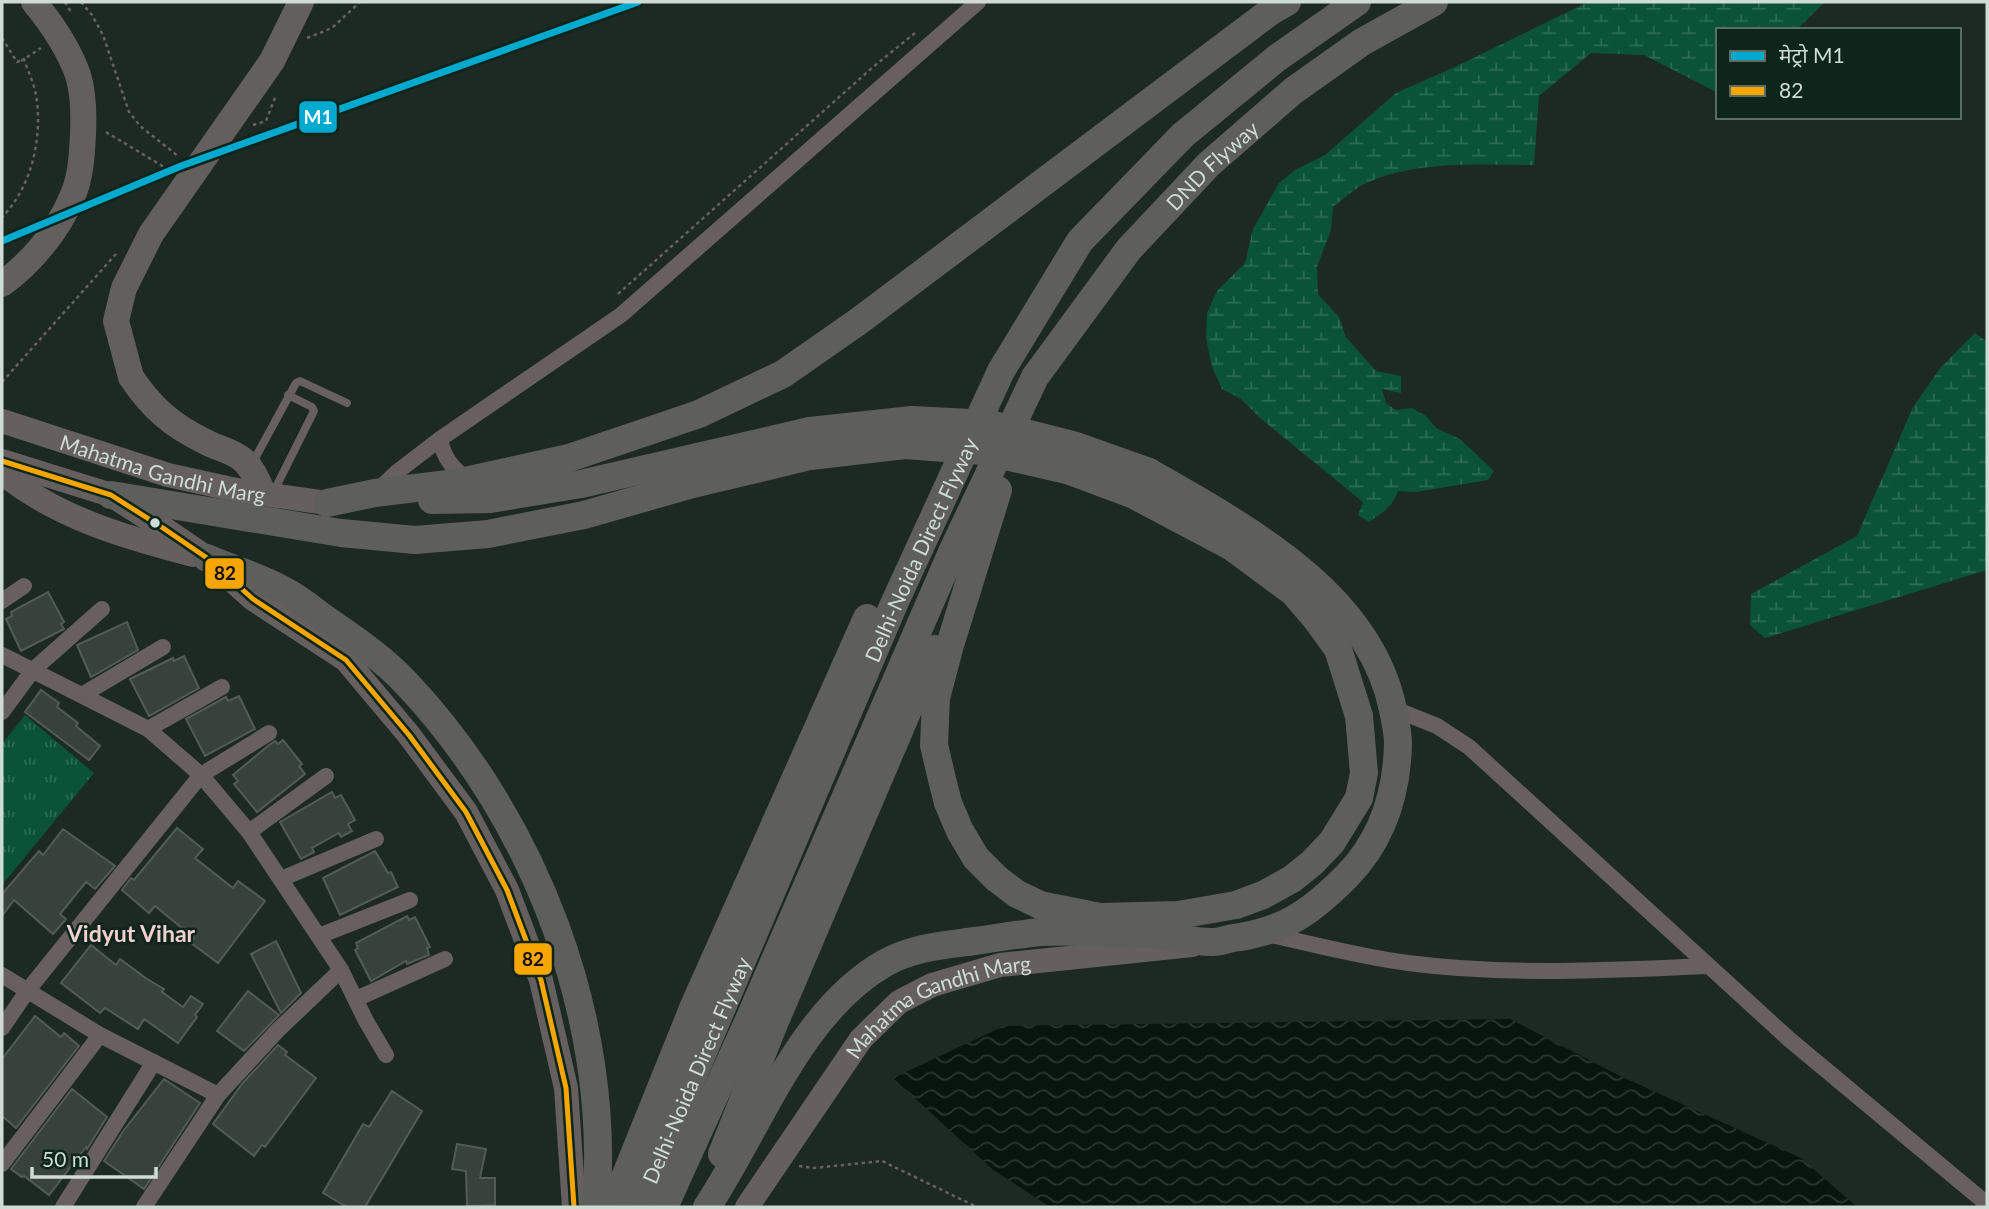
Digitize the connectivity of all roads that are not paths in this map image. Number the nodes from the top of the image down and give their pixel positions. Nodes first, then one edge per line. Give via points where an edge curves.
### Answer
1 (34, 2) edge
2 (301, 2) edge
3 (978, 2) edge
4 (1287, 2) edge
5 (1357, 2) edge
6 (1434, 2) edge
7 (2, 284) edge
8 (1035, 377) junction
9 (288, 395) junction
10 (347, 403) dead end
11 (2, 421) edge
12 (440, 439) junction
13 (810, 444) junction
14 (2, 461) edge
15 (250, 468) junction
16 (2, 473) edge
17 (952, 477) junction
18 (467, 480) junction
19 (1141, 484) junction
20 (375, 493) junction
21 (267, 494) junction
22 (111, 495) junction
23 (327, 503) junction
24 (984, 531) junction
25 (207, 558) junction
26 (24, 586) dead end
27 (2, 601) edge
28 (102, 609) dead end
29 (163, 647) dead end
30 (2, 655) edge
31 (33, 670) junction
32 (222, 687) dead end
33 (82, 695) junction
34 (1392, 708) junction
35 (2, 712) edge
36 (148, 729) junction
37 (269, 733) dead end
38 (201, 775) junction
39 (326, 776) dead end
40 (249, 832) junction
41 (376, 839) dead end
42 (281, 879) junction
43 (410, 900) dead end
44 (1263, 934) junction
45 (319, 936) junction
46 (1213, 942) junction
47 (445, 959) dead end
48 (1708, 966) junction
49 (341, 970) junction
50 (2, 975) edge
51 (29, 990) junction
52 (356, 999) junction
53 (2, 1028) edge
54 (100, 1035) junction
55 (386, 1055) dead end
56 (154, 1062) junction
57 (218, 1095) junction
58 (2, 1164) edge
59 (1987, 1204) edge
60 (63, 1207) edge
61 (144, 1207) edge
62 (574, 1207) edge
63 (596, 1207) edge
64 (613, 1207) edge
65 (637, 1207) edge
66 (664, 1207) edge
67 (704, 1207) edge
68 (747, 1207) edge

1 - 7 highway, bridge via 51,22 78,76 84,106 80,168 73,197 56,227
2 - 15 highway, bridge via 272,61 151,234 124,288 116,321 131,377 145,398 166,419 242,459
3 - 12 street via 621,315
4 - 18 highway via 783,374 699,414 569,458
5 - 17 highway, Delhi-Noida Direct Flyway via 1277,58 1183,135 1080,241 1001,371
6 - 8 highway, DND Flyway via 1362,43 1293,91 1209,164 1129,249
8 - 24 highway
8 - 66 highway, Delhi-Noida Direct Flyway via 926,612
9 - 10 lane via 300,381
9 - 15 lane
9 - 21 lane via 314,411
11 - 21 main road, Mahatma Gandhi Marg via 168,475
12 - 18 street via 444,456
12 - 20 street
13 - 19 highway, bridge via 984,452
13 - 22 highway via 583,515 488,534 415,540 341,533
13 - 23 highway via 490,499
14 - 22 main road, Mahatma Gandhi Marg
15 - 21 highway
16 - 25 main road via 36,498 79,520
17 - 64 highway via 898,549 694,1006
17 - 65 highway, Delhi-Noida Direct Flyway
18 - 20 highway
19 - 24 highway via 1293,592 1338,649 1359,716 1364,773 1359,798 1346,822 1332,842 1292,879 1236,905 1178,915 1100,917 1040,905 1017,894 976,858 948,803 934,745 936,698
19 - 34 highway via 1204,504 1259,540 1329,596 1349,616 1375,656
20 - 23 highway
21 - 23 main road, Mahatma Gandhi Marg
22 - 25 main road, Mahatma Gandhi Marg
24 - 67 highway via 779,1013
25 - 62 main road, Mahatma Gandhi Marg via 253,599 345,660 466,812 507,890 541,980 566,1088
25 - 63 highway via 285,590 366,647 443,725 508,821 539,884 587,1038 597,1118
26 - 27 street
28 - 31 street
29 - 33 street
30 - 31 street
31 - 33 street
31 - 35 street
32 - 36 street
33 - 36 street
34 - 44 highway via 1398,739 1396,778 1377,838 1326,896 1298,918
34 - 48 street via 1437,726 1469,747
36 - 38 street
37 - 38 street
38 - 40 street
38 - 51 street
39 - 40 street
40 - 42 street
41 - 42 street
42 - 45 street
43 - 45 street
44 - 46 highway
44 - 48 street via 1406,962 1463,968 1587,971
45 - 49 street
46 - 67 highway via 1160,934 1043,932 910,951 884,963 822,1016
46 - 68 main road, Mahatma Gandhi Marg via 1000,965 932,985 899,1002 861,1039
47 - 52 street
48 - 59 street
49 - 52 street
49 - 57 street
50 - 51 street
51 - 53 street
51 - 54 street
52 - 55 street
54 - 56 street
54 - 58 street
56 - 57 street
56 - 60 street
57 - 61 street

